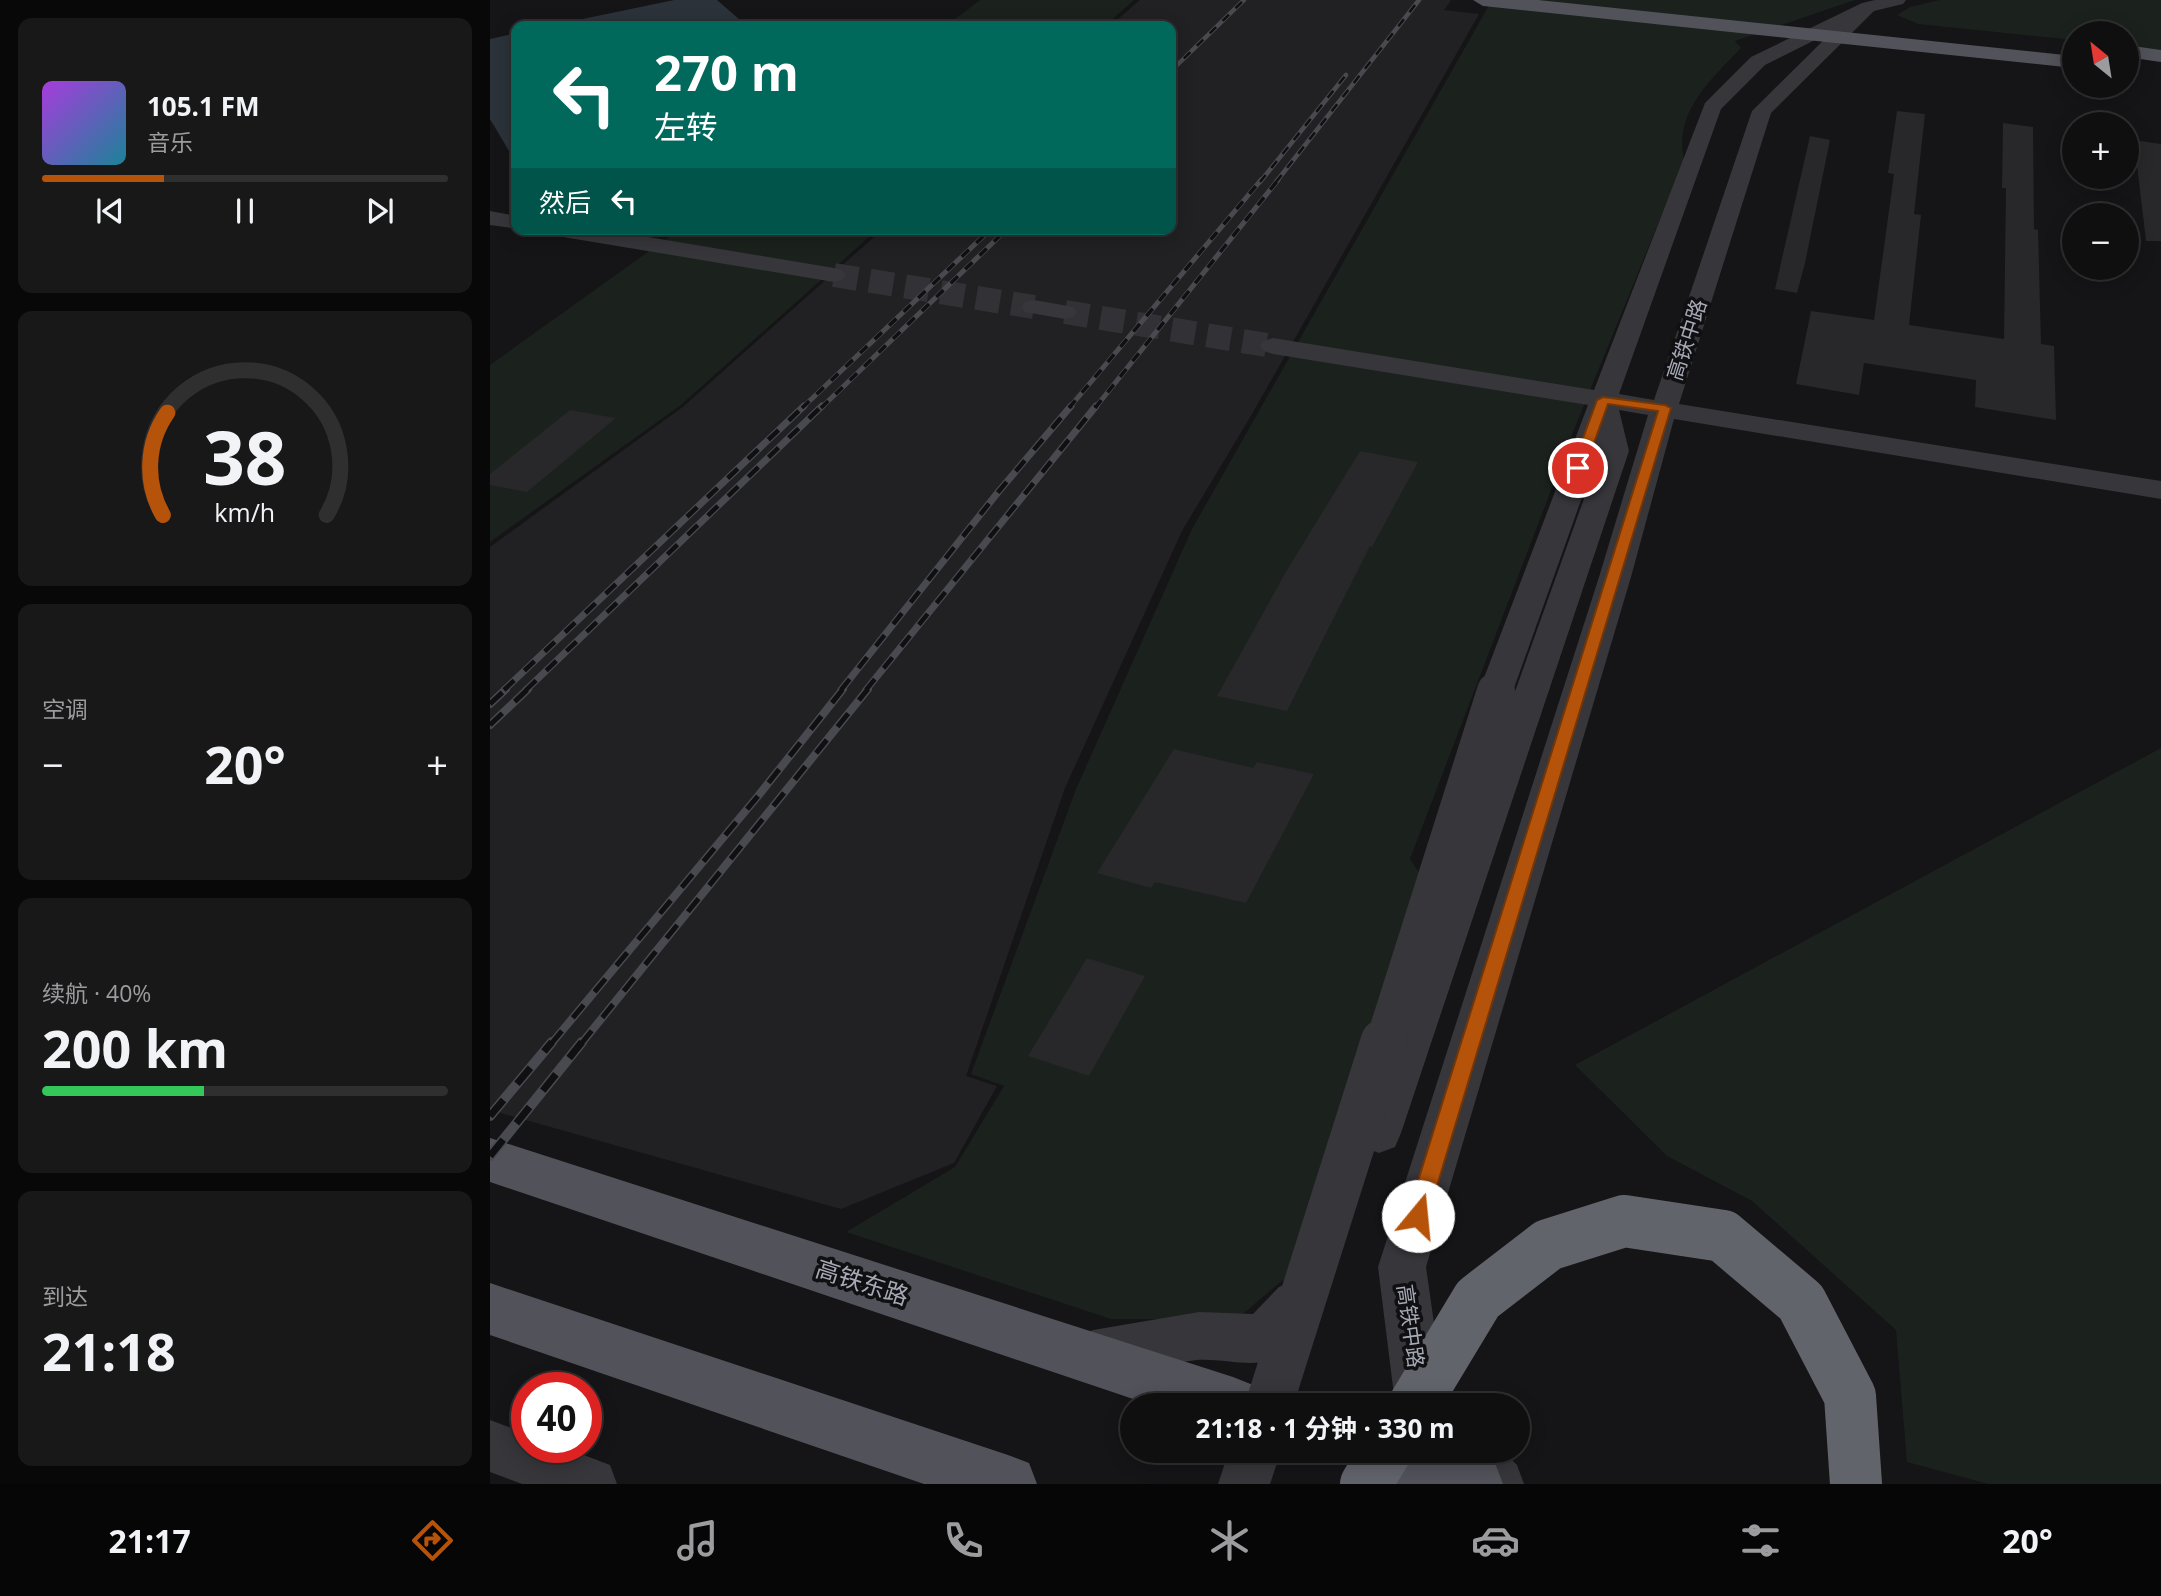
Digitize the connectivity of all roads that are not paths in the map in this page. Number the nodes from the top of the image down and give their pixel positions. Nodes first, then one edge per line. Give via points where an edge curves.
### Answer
1 (1483, 0) edge
2 (1650, 0) edge
3 (1852, 20) edge
4 (2062, 43) edge
5 (2139, 53) edge
6 (2161, 56) edge
7 (2062, 60) edge
8 (2139, 70) edge
9 (2161, 73) edge
10 (490, 218) edge
11 (511, 222) edge
12 (593, 235) edge
13 (834, 275) tunnel mouth
14 (1034, 307) tunnel mouth
15 (1065, 312) tunnel mouth
16 (1273, 346) tunnel mouth
17 (1603, 400) junction
18 (1665, 408) junction
19 (2161, 490) edge
20 (490, 1160) edge
21 (490, 1310) edge
22 (1082, 1356) junction
23 (1196, 1393) edge
24 (1273, 1393) edge
25 (1419, 1393) edge
26 (1421, 1393) edge
27 (490, 1446) edge
28 (1251, 1463) edge
29 (1379, 1463) edge
30 (1409, 1463) edge
31 (1479, 1463) edge
32 (591, 1484) edge
33 (1008, 1484) edge
34 (1244, 1484) edge
35 (1366, 1484) edge
36 (1474, 1484) edge
37 (1498, 1484) edge
38 (1856, 1484) edge

1 - 3 main road
2 - 3 main road
3 - 4 main road
3 - 7 main road
3 - 17 street via 1758,61 1712,107
3 - 18 street, 高铁中路 via 1762,111
5 - 6 main road
8 - 9 main road
10 - 11 street
12 - 13 street
14 - 15 street
16 - 17 street
17 - 18 street
17 - 22 street via 1615,451 1334,1261 1264,1339 1199,1336
17 - 24 street, bridge via 1496,691
18 - 19 street
18 - 25 street, 高铁中路 via 1402,1267
20 - 22 main road, 高铁东路
21 - 33 main road
22 - 23 main road, 高铁东路
26 - 38 highway, 高铁中路, bridge via 1478,1299 1548,1245 1624,1222 1723,1236 1801,1302 1850,1396
27 - 32 street
28 - 34 street
29 - 35 highway, bridge
30 - 36 main road
31 - 37 street

